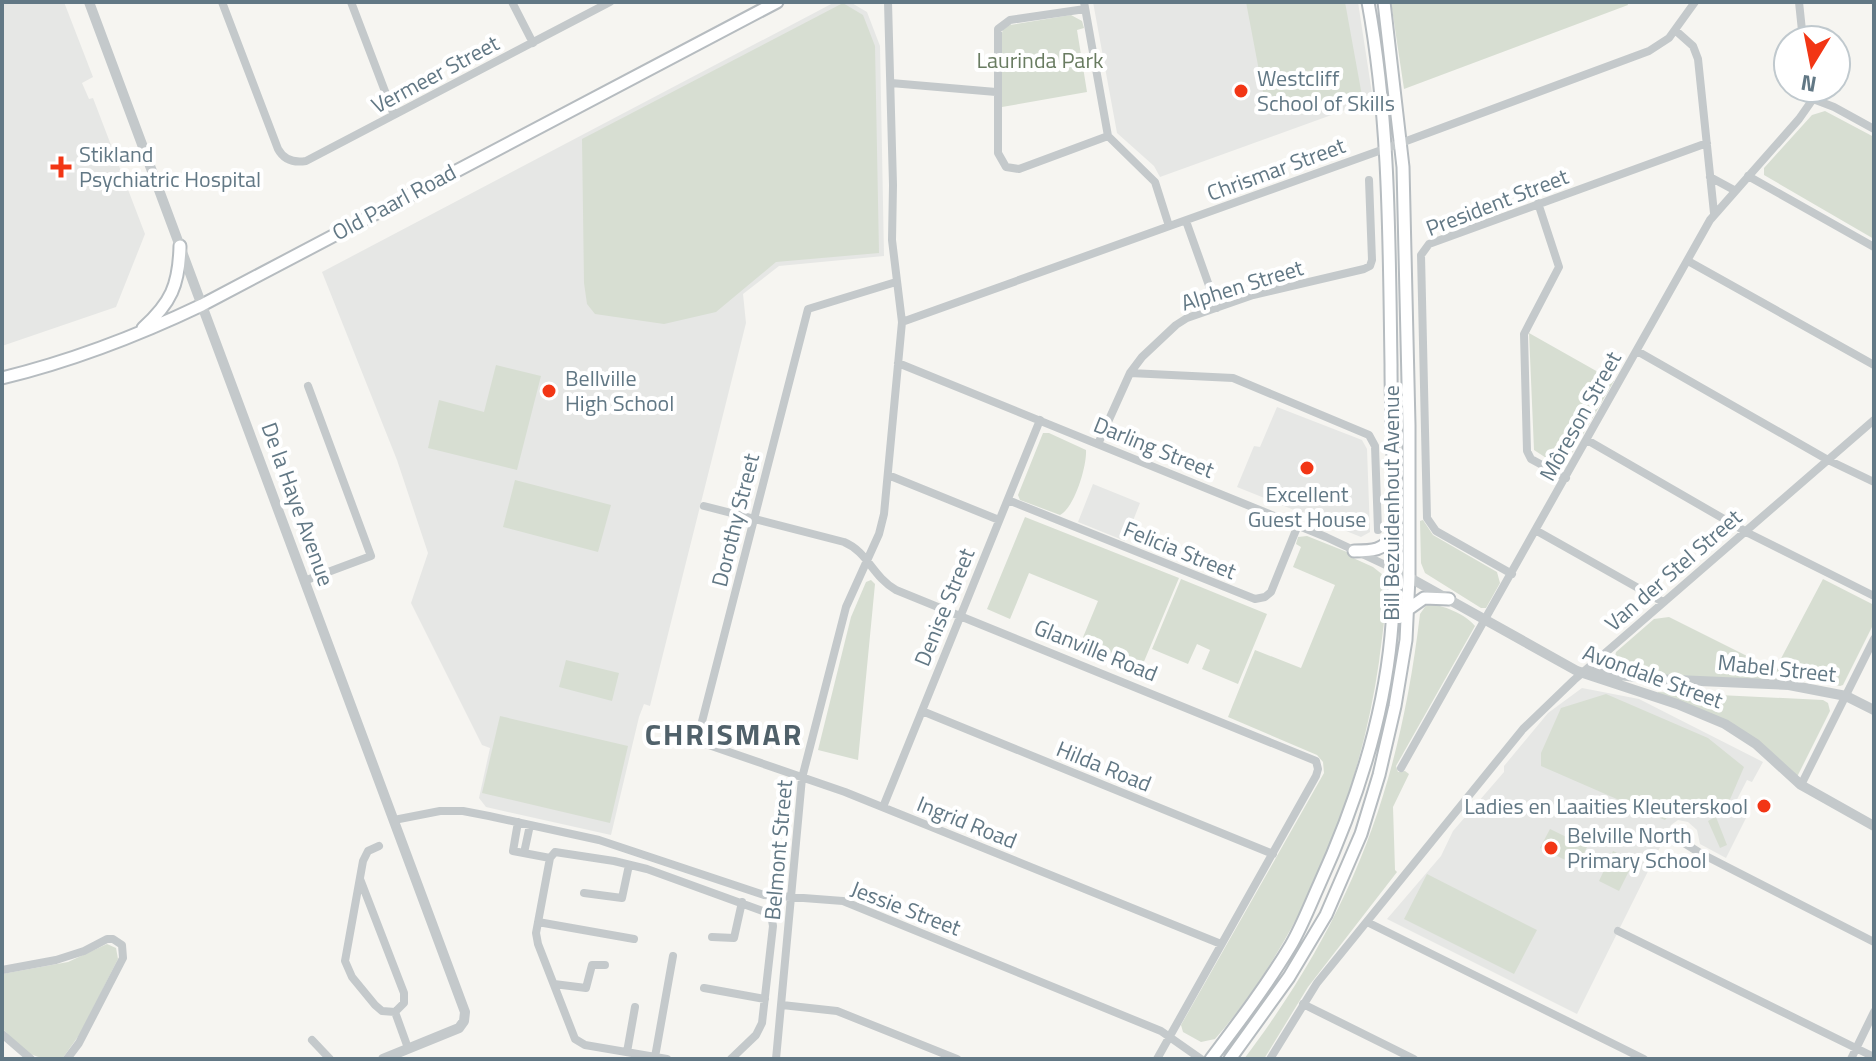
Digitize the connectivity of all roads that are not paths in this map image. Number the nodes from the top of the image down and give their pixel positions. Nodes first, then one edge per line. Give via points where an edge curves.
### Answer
1 (89, 2) edge
2 (222, 2) edge
3 (351, 2) edge
4 (512, 2) edge
5 (610, 2) edge
6 (777, 2) edge
7 (888, 2) edge
8 (1368, 2) edge
9 (1384, 2) edge
10 (1695, 2) edge
11 (1799, 2) edge
12 (1085, 5) edge
13 (1801, 24) edge
14 (1675, 30) junction
15 (533, 43) junction
16 (891, 83) junction
17 (996, 92) junction
18 (1810, 104) edge
19 (1828, 104) edge
20 (394, 115) junction
21 (1874, 129) edge
22 (1108, 136) junction
23 (1401, 143) junction
24 (1707, 143) junction
25 (1387, 148) junction
26 (1748, 176) junction
27 (1710, 177) junction
28 (1369, 180) dead end
29 (1734, 190) junction
30 (1538, 203) junction
31 (1714, 214) junction
32 (1186, 221) junction
33 (1169, 226) junction
34 (180, 246) junction
35 (1874, 247) edge
36 (1688, 261) junction
37 (896, 282) junction
38 (202, 305) junction
39 (1217, 308) junction
40 (902, 322) junction
41 (134, 337) junction
42 (1637, 351) junction
43 (898, 363) junction
44 (1874, 365) edge
45 (1130, 373) junction
46 (2, 378) edge
47 (308, 386) dead end
48 (1040, 420) junction
49 (1874, 420) edge
50 (1587, 440) junction
51 (1098, 444) junction
52 (1828, 460) junction
53 (888, 475) junction
54 (1566, 478) junction
55 (1874, 482) edge
56 (1008, 500) junction
57 (704, 506) dead end
58 (754, 519) junction
59 (999, 520) junction
60 (1298, 525) junction
61 (1378, 530) dead end
62 (1537, 531) junction
63 (1746, 531) junction
64 (1394, 534) junction
65 (1354, 551) junction
66 (867, 561) junction
67 (1394, 569) junction
68 (1512, 574) junction
69 (1409, 577) junction
70 (304, 581) junction
71 (1874, 596) edge
72 (1449, 599) junction
73 (1663, 602) junction
74 (1407, 610) junction
75 (960, 615) junction
76 (1486, 620) junction
77 (1874, 639) edge
78 (1581, 672) junction
79 (1846, 696) junction
80 (1874, 710) edge
81 (922, 711) junction
82 (697, 741) joint
83 (1401, 768) dead end
84 (802, 778) junction
85 (1801, 785) junction
86 (883, 807) junction
87 (394, 820) junction
88 (518, 822) junction
89 (530, 825) junction
90 (1874, 826) edge
91 (516, 835) junction
92 (527, 837) junction
93 (1681, 841) dead end
94 (379, 846) dead end
95 (524, 853) junction
96 (1273, 854) junction
97 (550, 858) junction
98 (629, 865) junction
99 (360, 879) junction
100 (584, 893) dead end
101 (792, 898) junction
102 (742, 902) junction
103 (538, 922) junction
104 (1367, 922) junction
105 (1618, 931) dead end
106 (712, 937) dead end
107 (634, 939) dead end
108 (1874, 942) edge
109 (1221, 944) junction
110 (673, 956) dead end
111 (605, 965) dead end
112 (2, 970) edge
113 (554, 984) junction
114 (704, 988) dead end
115 (765, 999) junction
116 (1303, 1004) junction
117 (782, 1005) junction
118 (635, 1007) dead end
119 (395, 1012) junction
120 (1874, 1012) edge
121 (2, 1034) edge
122 (1170, 1036) junction
123 (312, 1040) dead end
124 (18, 1048) junction
125 (408, 1048) junction
126 (1856, 1048) junction
127 (627, 1052) junction
128 (655, 1057) junction
129 (1874, 1057) edge
130 (9, 1059) edge
131 (31, 1059) edge
132 (67, 1059) edge
133 (330, 1059) edge
134 (383, 1059) edge
135 (667, 1059) edge
136 (731, 1059) edge
137 (776, 1059) edge
138 (957, 1059) edge
139 (1157, 1059) edge
140 (1201, 1059) edge
141 (1211, 1059) edge
142 (1230, 1059) edge
143 (1270, 1059) edge
144 (1414, 1059) edge
145 (1644, 1059) edge
146 (1851, 1059) edge

1 - 34 street, De la Haye Avenue
2 - 20 street, Vermeer Street via 278,149 287,159 306,161
3 - 20 street
4 - 15 street
5 - 15 street, Vermeer Street
6 - 38 main road, Old Paarl Road
7 - 16 street, Belmont Street
8 - 25 main road, Bill Bezuidenhout Avenue
9 - 23 main road, Bill Bezuidenhout Avenue
10 - 14 street
11 - 13 street
12 - 17 street via 1000,26
12 - 22 street
14 - 23 street, Chrismar Street via 1660,45
14 - 24 street via 1697,56
15 - 20 street, Vermeer Street
16 - 17 street
16 - 37 street, Belmont Street
17 - 22 street via 998,153 1010,169
18 - 26 street, Môreson Street
19 - 21 street
22 - 33 street via 1155,182
23 - 25 street, Chrismar Street
23 - 69 main road, Bill Bezuidenhout Avenue
24 - 27 street
24 - 30 street, President Street
25 - 32 street, Chrismar Street
25 - 64 main road, Bill Bezuidenhout Avenue
26 - 29 street, Môreson Street
26 - 35 street
27 - 29 street
27 - 31 street
28 - 39 street, Alphen Street via 1372,260 1367,268
29 - 31 street, Môreson Street
30 - 54 street via 1559,267 1524,334 1527,453
30 - 68 street, President Street via 1429,244 1420,261 1427,518 1439,533
31 - 36 street, Môreson Street
32 - 33 street, Chrismar Street
32 - 39 street
33 - 40 street, Chrismar Street
34 - 38 street, De la Haye Avenue
34 - 41 main road via 172,293
36 - 42 street, Môreson Street
36 - 44 street
37 - 40 street, Belmont Street
37 - 58 street, Dorothy Street via 808,309
38 - 41 main road, Old Paarl Road
38 - 70 street, De la Haye Avenue
39 - 45 street, Alphen Street via 1176,325
40 - 43 street, Belmont Street
41 - 46 main road, Old Paarl Road
42 - 50 street, Môreson Street
42 - 52 street
43 - 48 street, Darling Street
43 - 53 street, Belmont Street
45 - 51 street, Alphen Street
45 - 61 street via 1233,378 1369,435 1375,446
47 - 70 street via 371,556
48 - 51 street, Darling Street
48 - 56 street, Denise Street
49 - 52 street, Van der Stel Street
50 - 54 street, Môreson Street
50 - 63 street
51 - 60 street, Darling Street
52 - 55 street
52 - 63 street, Van der Stel Street
53 - 59 street
53 - 66 street, Belmont Street via 881,526
54 - 62 street, Môreson Street
56 - 59 street, Denise Street
56 - 60 street, Felicia Street via 1255,599 1271,592
57 - 58 street, Glanville Road
58 - 66 street, Glanville Road via 844,542
58 - 82 street, Dorothy Street
59 - 75 street, Denise Street
60 - 65 street, Darling Street
62 - 68 street, Môreson Street
62 - 73 street
63 - 71 street
63 - 73 street, Van der Stel Street
64 - 65 main road via 1376,550
64 - 67 main road, Bill Bezuidenhout Avenue
65 - 67 street, Darling Street
66 - 75 street, Glanville Road via 888,585
66 - 84 street, Belmont Street via 846,607
67 - 69 street, Avondale Street
67 - 141 main road, Bill Bezuidenhout Avenue via 1382,700 1345,827 1292,942
68 - 76 street, Môreson Street
69 - 72 street, Avondale Street
69 - 74 main road, Bill Bezuidenhout Avenue
70 - 87 street, De la Haye Avenue
72 - 74 main road via 1424,598
72 - 76 street, Avondale Street
73 - 78 street, Van der Stel Street
74 - 142 main road, Bill Bezuidenhout Avenue via 1395,706 1361,834 1326,915
75 - 81 street, Denise Street
75 - 96 street, Glanville Road via 1309,756 1317,765 1316,776
76 - 78 street, Avondale Street
76 - 83 street, Môreson Street
77 - 79 street
78 - 79 street, Mabel Street via 1773,683
78 - 85 street, Avondale Street via 1725,724
78 - 104 street, Van der Stel Street via 1523,729
79 - 80 street, Mabel Street
79 - 85 street
81 - 86 street, Denise Street
81 - 96 street, Hilda Road
82 - 84 street, Ingrid Road
84 - 86 street, Ingrid Road
84 - 101 street, Belmont Street
85 - 90 street, Avondale Street
86 - 109 street, Ingrid Road
87 - 88 street, Jessie Street via 463,811
87 - 125 street, De la Haye Avenue via 465,1012 455,1030
88 - 89 street, Jessie Street
88 - 91 street
89 - 92 street
89 - 101 street, Jessie Street via 599,840 764,895
91 - 92 street
91 - 95 street via 513,851
92 - 95 street
93 - 108 street
94 - 99 street via 365,854
95 - 97 street
96 - 109 street
97 - 98 street via 558,852
97 - 103 street
98 - 100 street via 622,898
98 - 102 street
99 - 119 street via 404,993 404,1003
99 - 119 street via 347,968 375,1005
101 - 117 street, Belmont Street
101 - 122 street, Jessie Street via 849,903
102 - 106 street via 736,936
102 - 115 street via 767,911 773,919
103 - 107 street
103 - 113 street via 538,944
104 - 116 street, Van der Stel Street
104 - 145 street
105 - 126 street
109 - 122 street
110 - 128 street
111 - 113 street via 593,964 586,988
112 - 132 street via 56,960 107,939 122,945 123,958
113 - 127 street via 577,1042
114 - 115 street
115 - 136 street via 761,1029
116 - 143 street, Van der Stel Street
116 - 144 street
117 - 137 street, Belmont Street
117 - 138 street via 837,1011
118 - 127 street
119 - 125 street
120 - 126 street
121 - 124 street
122 - 139 street
122 - 140 street, Jessie Street
123 - 133 street
124 - 130 street
124 - 131 street
125 - 134 street
126 - 129 street
126 - 146 street
127 - 128 street
128 - 135 street

